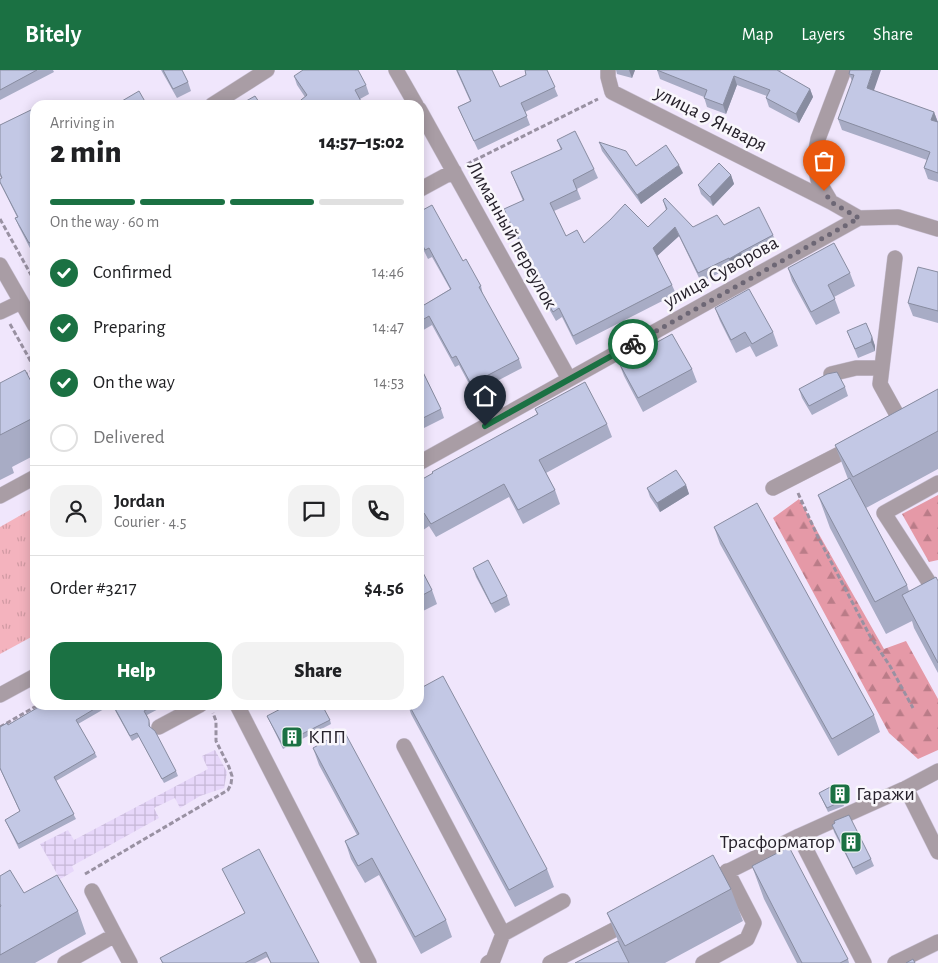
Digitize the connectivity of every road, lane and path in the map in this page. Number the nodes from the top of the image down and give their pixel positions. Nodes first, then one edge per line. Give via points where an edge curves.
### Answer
1 (268, 70) edge
2 (396, 70) edge
3 (608, 70) edge
4 (844, 70) edge
5 (612, 92) junction
6 (220, 100) edge
7 (413, 100) edge
8 (424, 119) edge
9 (454, 171) junction
10 (424, 187) edge
11 (831, 202) junction
12 (0, 218) edge
13 (859, 218) junction
14 (938, 228) edge
15 (895, 258) dead end
16 (0, 265) edge
17 (30, 273) edge
18 (21, 302) junction
19 (4, 317) edge
20 (30, 317) edge
21 (30, 361) edge
22 (882, 368) junction
23 (30, 372) edge
24 (831, 374) edge
25 (18, 378) edge
26 (569, 380) junction
27 (918, 415) edge
28 (901, 422) junction
29 (885, 430) edge
30 (868, 439) edge
31 (424, 460) edge
32 (792, 478) junction
33 (30, 481) edge
34 (938, 483) edge
35 (773, 488) dead end
36 (0, 496) edge
37 (938, 592) edge
38 (30, 679) edge
39 (0, 695) edge
40 (913, 708) dead end
41 (30, 710) edge
42 (191, 710) edge
43 (212, 710) edge
44 (240, 710) edge
45 (0, 727) edge
46 (160, 727) dead end
47 (404, 746) dead end
48 (938, 771) edge
49 (906, 788) junction
50 (799, 836) junction
51 (938, 852) edge
52 (728, 871) junction
53 (692, 890) edge
54 (92, 891) joint
55 (563, 901) dead end
56 (648, 913) edge
57 (503, 934) junction
58 (115, 935) junction
59 (938, 942) edge
60 (65, 963) edge
61 (130, 963) edge
62 (369, 963) edge
63 (488, 963) edge
64 (550, 963) edge
65 (703, 963) edge
66 (864, 963) edge
67 (895, 963) edge

1 - 6 street
2 - 7 street
3 - 5 street
4 - 11 street via 818,139 814,161 818,180
5 - 9 path
5 - 11 street, улица 9 Января
8 - 9 street, Лиманный переулок
9 - 10 street
9 - 26 street, Лиманный переулок
11 - 13 street, улица 9 Января
12 - 17 path
13 - 14 street via 898,217
13 - 26 street, улица Суворова
15 - 22 street
16 - 18 street
18 - 19 street
18 - 20 street
19 - 21 path
22 - 24 street via 856,368
22 - 28 street via 880,384
23 - 25 path
26 - 31 street, улица Суворова
27 - 28 street
28 - 29 street
30 - 32 street
32 - 35 street
32 - 40 path via 870,636
33 - 36 street
34 - 37 street via 884,513
38 - 39 street
41 - 45 path
42 - 46 street
43 - 54 path via 216,721 216,741 232,776 228,790 83,875
44 - 62 street
47 - 57 street
48 - 49 street
49 - 50 street
49 - 51 street
50 - 52 street
50 - 66 street
52 - 53 street
52 - 65 street via 754,924 746,939
54 - 58 street
55 - 57 street
56 - 64 street
57 - 63 street via 493,960
58 - 60 street
58 - 61 street
59 - 67 street

